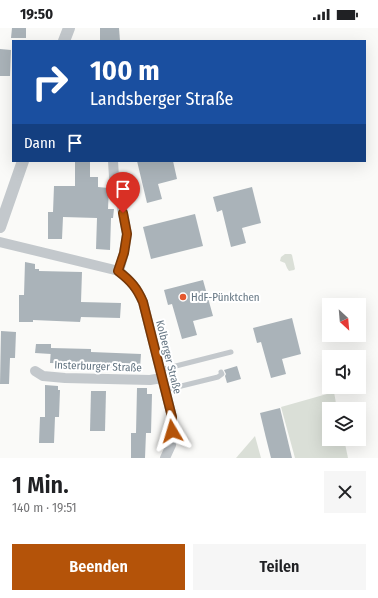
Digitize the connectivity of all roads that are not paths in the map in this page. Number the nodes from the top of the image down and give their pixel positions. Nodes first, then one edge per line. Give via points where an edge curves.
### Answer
1 (69, 28) edge
2 (64, 40) edge
3 (23, 162) edge
4 (113, 162) edge
5 (0, 227) edge
6 (0, 242) edge
7 (118, 271) junction
8 (231, 352) dead end
9 (35, 371) dead end
10 (222, 372) dead end
11 (161, 374) junction
12 (164, 390) junction
13 (165, 458) edge

1 - 2 street
3 - 5 street
4 - 7 street via 127,234
6 - 7 street, Kolberger Straße
7 - 11 street, Kolberger Straße via 130,281 143,302
8 - 11 lane
9 - 11 street, Insterburger Straße via 43,376 65,378 150,380
10 - 12 lane via 214,378
11 - 12 street, Kolberger Straße
12 - 13 street, Kolberger Straße via 172,417 171,445

